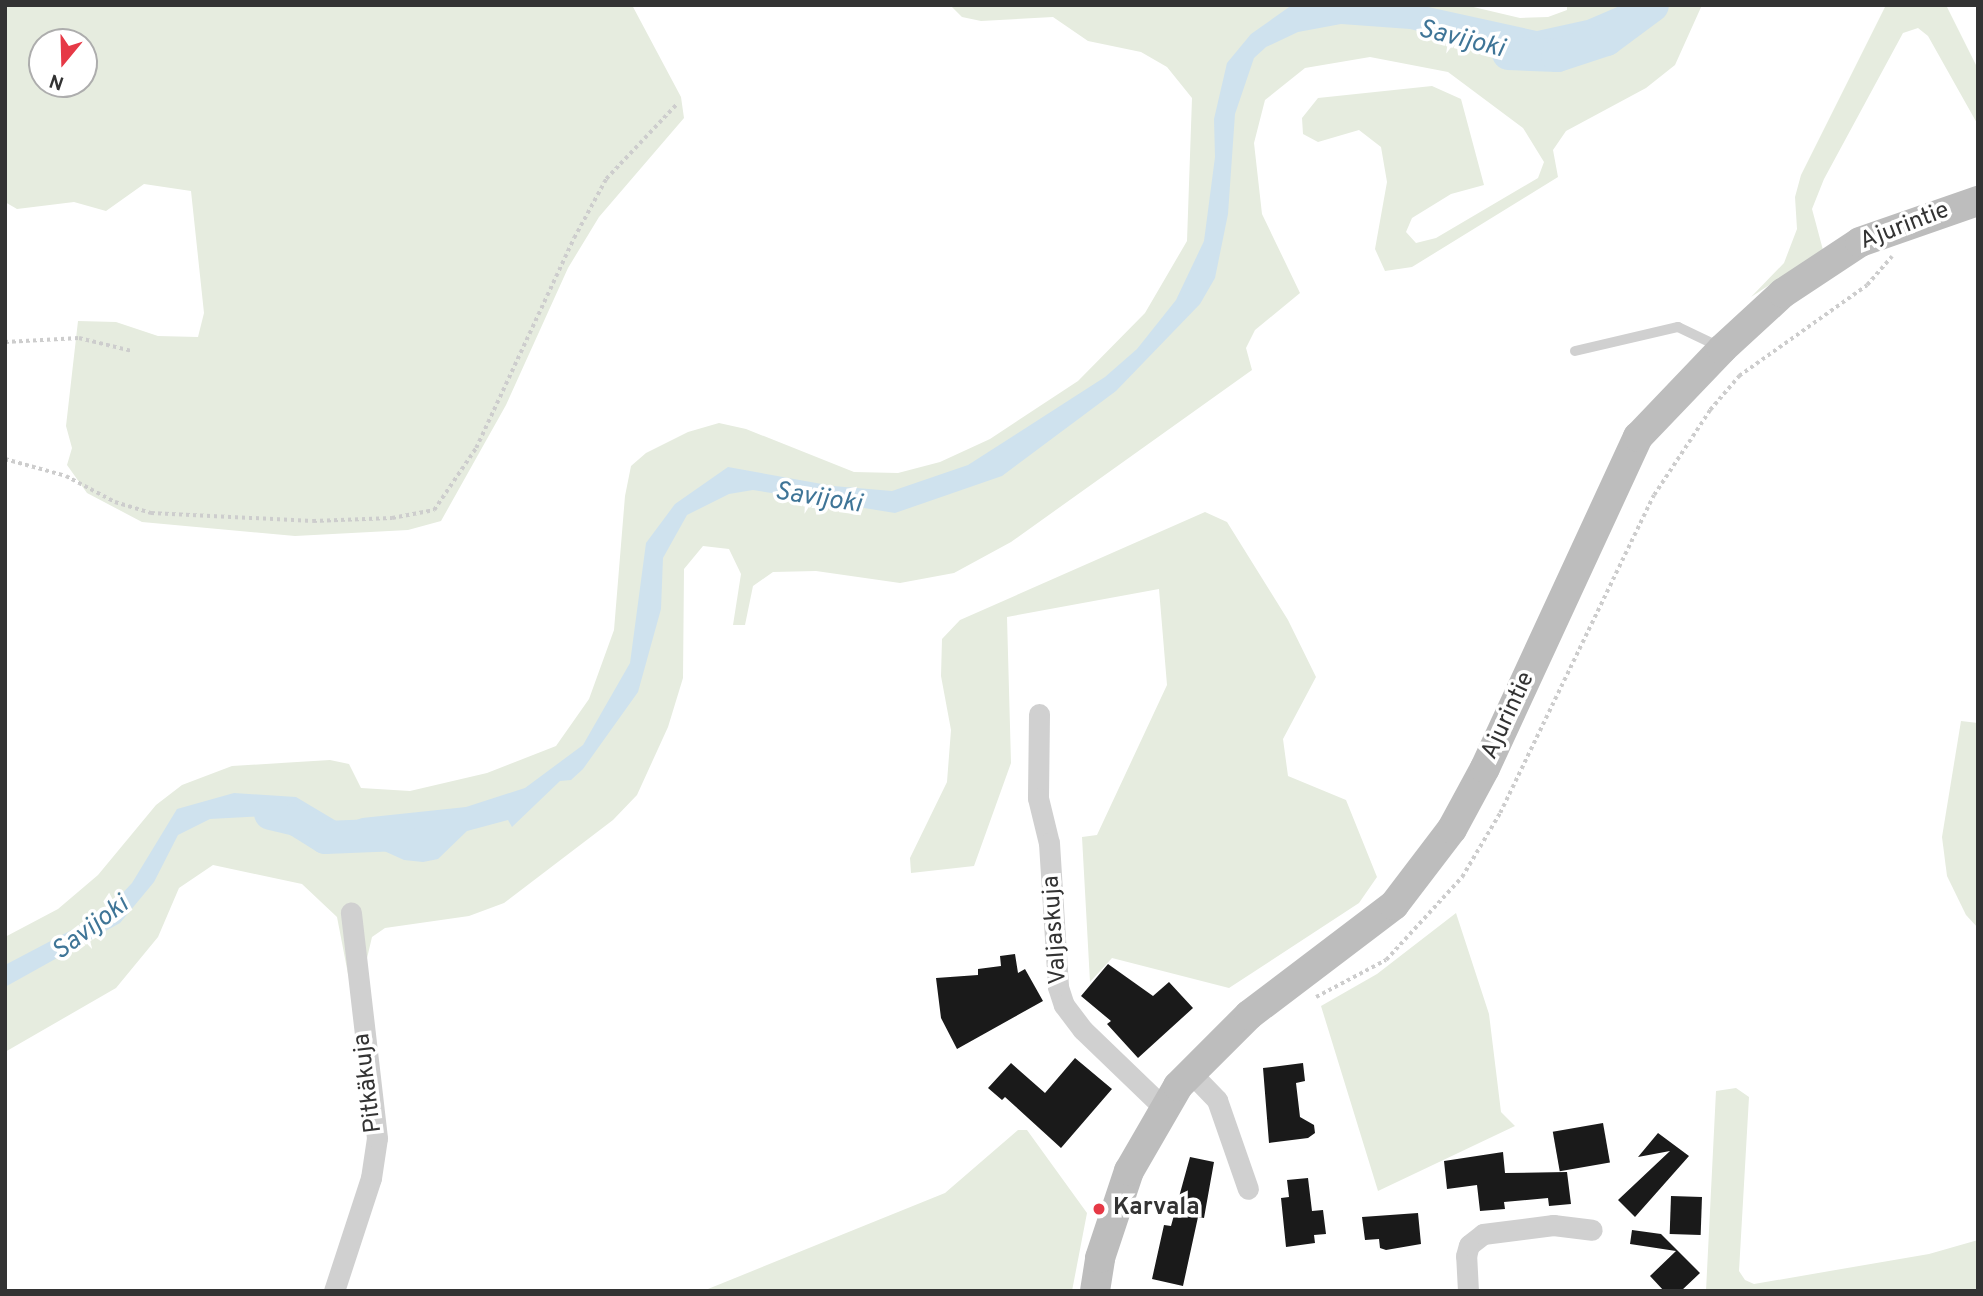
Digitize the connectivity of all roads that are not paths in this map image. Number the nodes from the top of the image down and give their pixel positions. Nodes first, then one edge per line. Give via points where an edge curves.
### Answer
1 (1978, 201) edge
2 (1722, 349) junction
3 (1575, 351) dead end
4 (1039, 714) dead end
5 (351, 912) dead end
6 (1190, 1072) junction
7 (1163, 1107) junction
8 (1248, 1189) dead end
9 (1592, 1230) dead end
10 (334, 1291) edge
11 (1096, 1291) edge
12 (1468, 1291) edge

1 - 2 street, Ajurintie via 1860,242 1783,293
2 - 3 lane via 1678,327
2 - 6 street, Ajurintie via 1638,437 1485,768 1422,872 1394,905 1249,1015
4 - 7 street, Valjaskuja via 1038,798 1049,843 1058,988 1064,1005 1083,1030
5 - 10 street, Pitkäkuja via 377,1138 370,1178
6 - 7 street, Ajurintie
6 - 8 street via 1217,1100
7 - 11 street, Ajurintie via 1113,1212
9 - 12 street via 1553,1225 1483,1234 1469,1245 1466,1256

